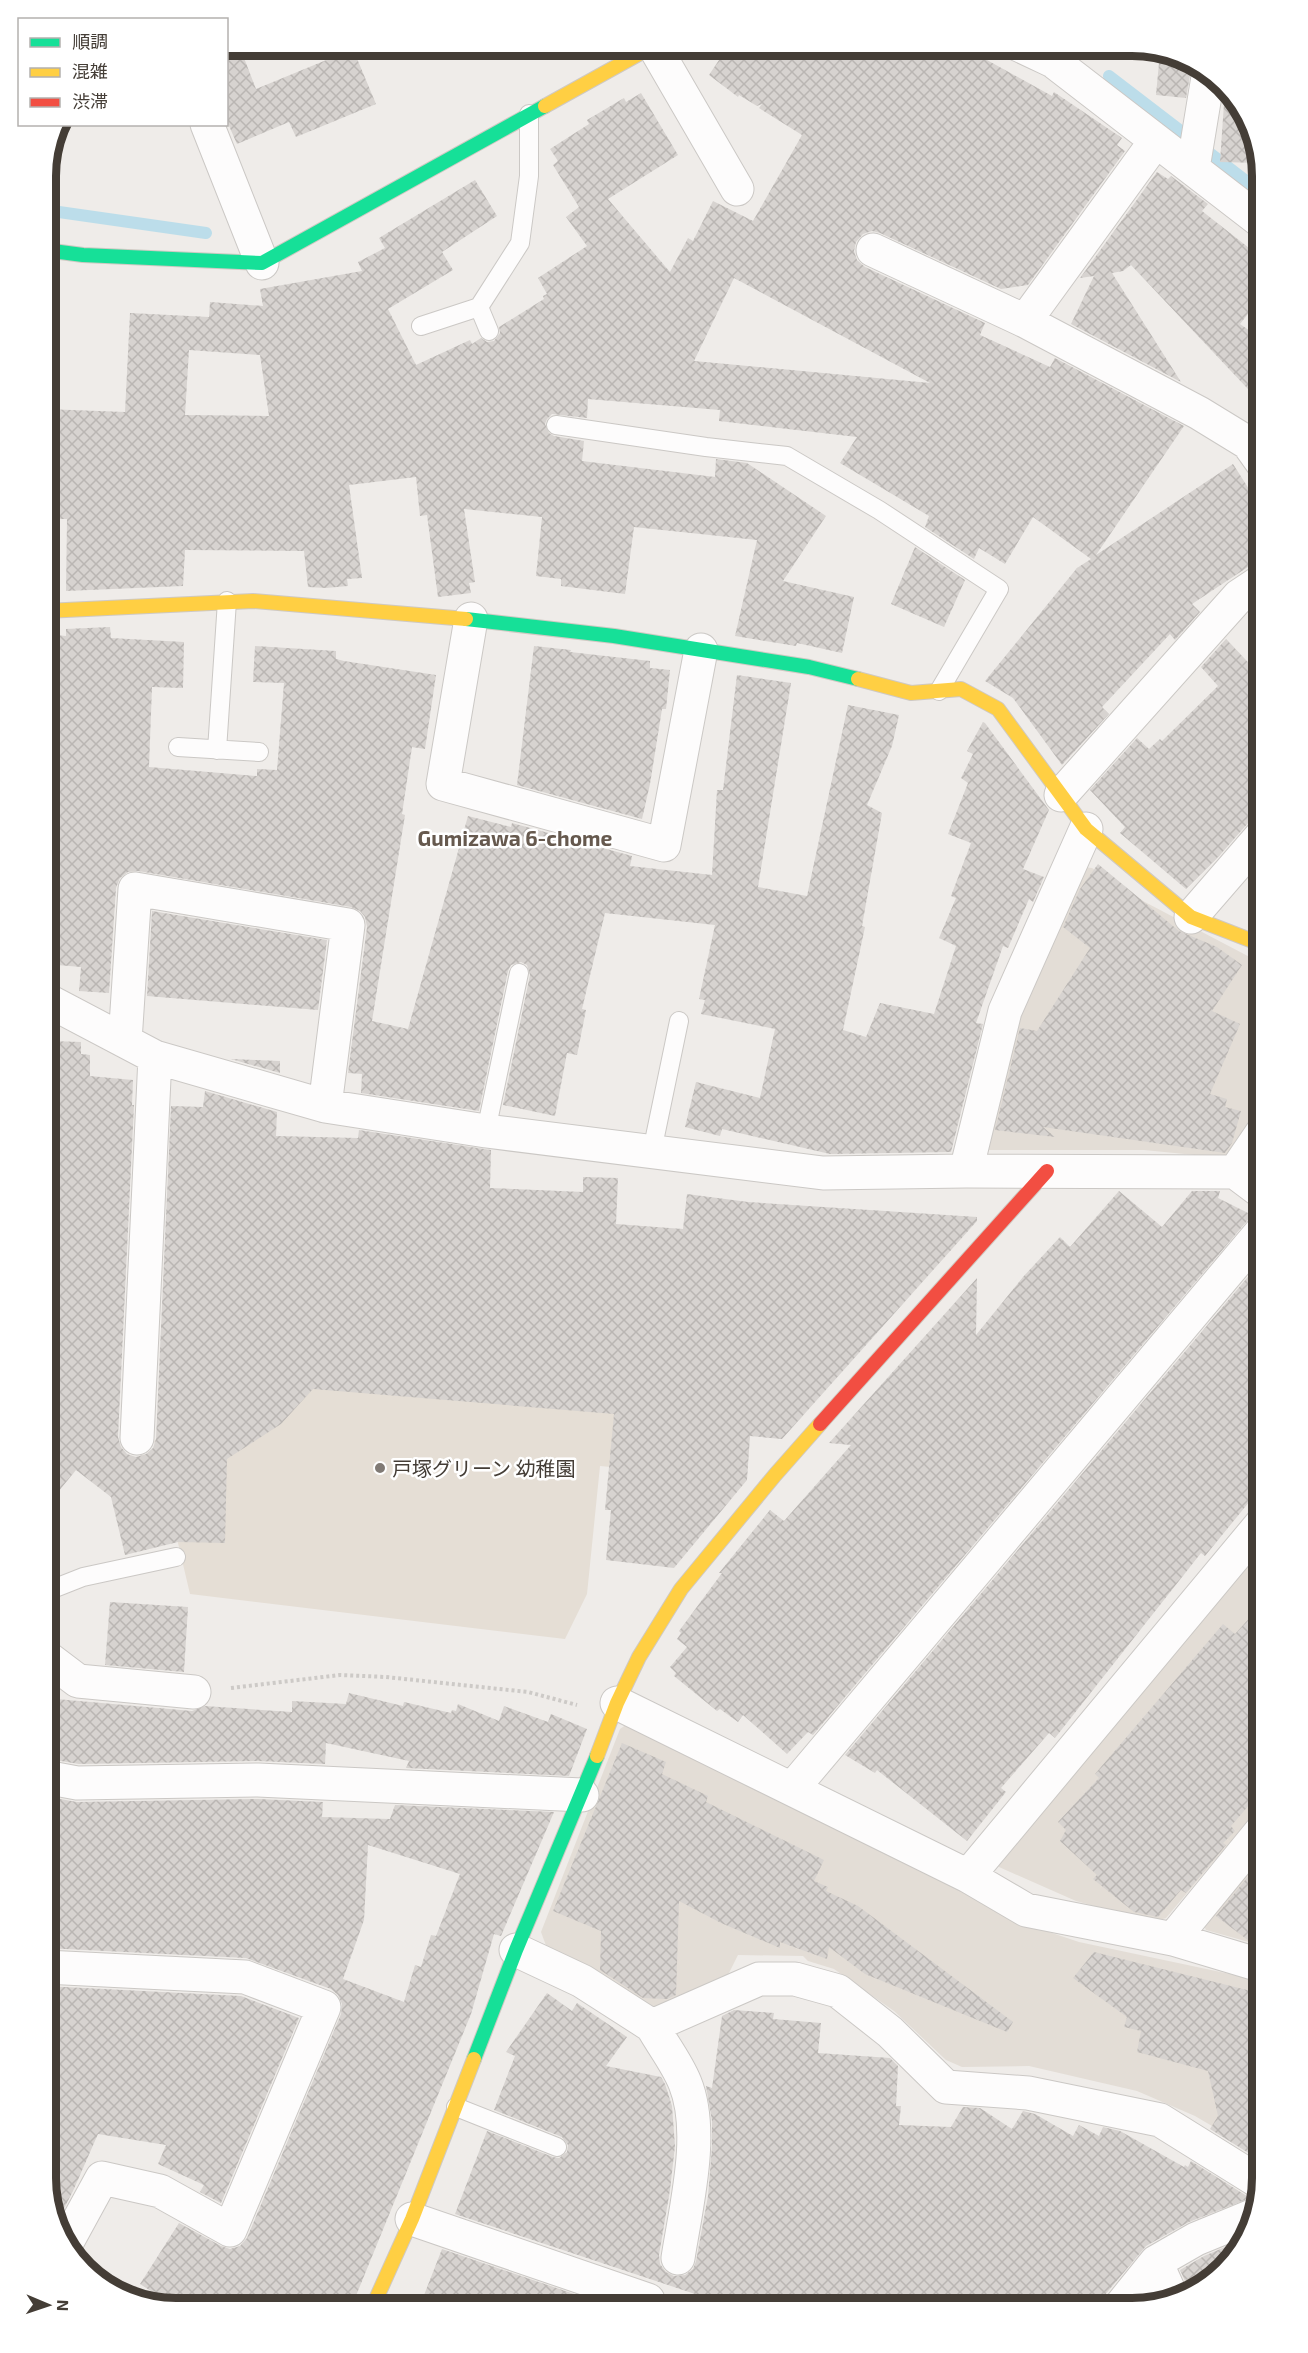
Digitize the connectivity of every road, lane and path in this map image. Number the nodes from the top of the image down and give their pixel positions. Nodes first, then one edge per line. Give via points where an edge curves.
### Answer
1 (634, 56) edge
2 (660, 56) edge
3 (1042, 56) edge
4 (1207, 81) edge
5 (529, 114) junction
6 (208, 126) edge
7 (1155, 142) junction
8 (1196, 150) junction
9 (737, 189) dead end
10 (1252, 211) edge
11 (873, 250) dead end
12 (56, 251) edge
13 (262, 263) junction
14 (479, 307) junction
15 (1025, 321) junction
16 (421, 326) dead end
17 (489, 331) dead end
18 (556, 425) dead end
19 (1252, 449) edge
20 (1252, 587) edge
21 (227, 601) junction
22 (56, 610) edge
23 (471, 619) junction
24 (700, 650) junction
25 (939, 691) junction
26 (178, 747) dead end
27 (217, 750) junction
28 (259, 752) dead end
29 (1061, 795) junction
30 (1086, 829) junction
31 (1252, 847) edge
32 (1191, 917) junction
33 (1252, 941) edge
34 (519, 973) dead end
35 (56, 1005) edge
36 (679, 1021) dead end
37 (125, 1041) junction
38 (155, 1057) junction
39 (325, 1106) junction
40 (486, 1131) junction
41 (1252, 1147) edge
42 (652, 1151) junction
43 (966, 1171) junction
44 (1047, 1171) junction
45 (1235, 1172) junction
46 (1252, 1185) edge
47 (1252, 1243) edge
48 (137, 1438) dead end
49 (1252, 1535) edge
50 (176, 1557) dead end
51 (56, 1588) edge
52 (56, 1665) edge
53 (194, 1692) joint
54 (616, 1703) junction
55 (56, 1779) edge
56 (792, 1789) junction
57 (582, 1795) junction
58 (1252, 1843) edge
59 (968, 1876) junction
60 (1173, 1939) junction
61 (516, 1950) junction
62 (1252, 1963) edge
63 (56, 1967) edge
64 (652, 2026) junction
65 (456, 2107) junction
66 (557, 2147) dead end
67 (1252, 2177) edge
68 (412, 2219) junction
69 (1245, 2219) edge
70 (71, 2235) edge
71 (678, 2258) dead end
72 (1156, 2262) junction
73 (1169, 2291) edge
74 (377, 2297) edge
75 (641, 2297) edge
76 (1127, 2298) edge

1 - 5 street
2 - 9 street
3 - 7 street
4 - 8 street
5 - 13 street
5 - 14 lane via 529,176 520,243
6 - 13 street
7 - 8 street
7 - 15 street
8 - 10 street
11 - 15 street
12 - 13 street
14 - 16 lane
14 - 17 lane
15 - 19 street via 1199,413
18 - 25 lane via 787,456 879,510 999,589
20 - 29 street via 1239,596
21 - 22 street
21 - 23 street
21 - 27 lane
23 - 24 street
23 - 24 street via 443,784 664,845
24 - 25 street via 809,667 911,693
25 - 29 street via 961,689 998,709
26 - 27 lane
27 - 28 lane
29 - 30 street
30 - 32 street
30 - 43 street via 1005,1011
31 - 32 street
32 - 33 street
34 - 40 lane
35 - 37 street
36 - 42 lane
37 - 38 street
37 - 39 street via 135,889 348,925
38 - 39 street
38 - 48 street
39 - 40 street
40 - 42 street
41 - 45 street
42 - 43 street via 823,1173
43 - 44 street
44 - 45 street
44 - 54 street via 775,1475 681,1589
45 - 46 street
47 - 56 street
49 - 59 street
50 - 51 lane via 83,1577
52 - 53 street via 78,1682
53 - 54 path via 340,1675 528,1692 583,1706
54 - 56 street
54 - 57 street
55 - 57 street via 77,1783 258,1780
56 - 59 street
57 - 61 street
58 - 60 street
59 - 60 street via 1026,1910
60 - 62 street
61 - 64 street via 582,1981
61 - 65 street
63 - 70 street via 245,1977 324,2007 230,2230 160,2191 102,2178
64 - 67 street via 759,1979 795,1979 838,1991 890,2032 946,2087 1028,2093 1160,2120
64 - 71 street via 685,2083 695,2128
65 - 66 lane
65 - 68 street
68 - 74 street
68 - 75 street
69 - 72 street via 1196,2239
72 - 73 street
72 - 76 street

